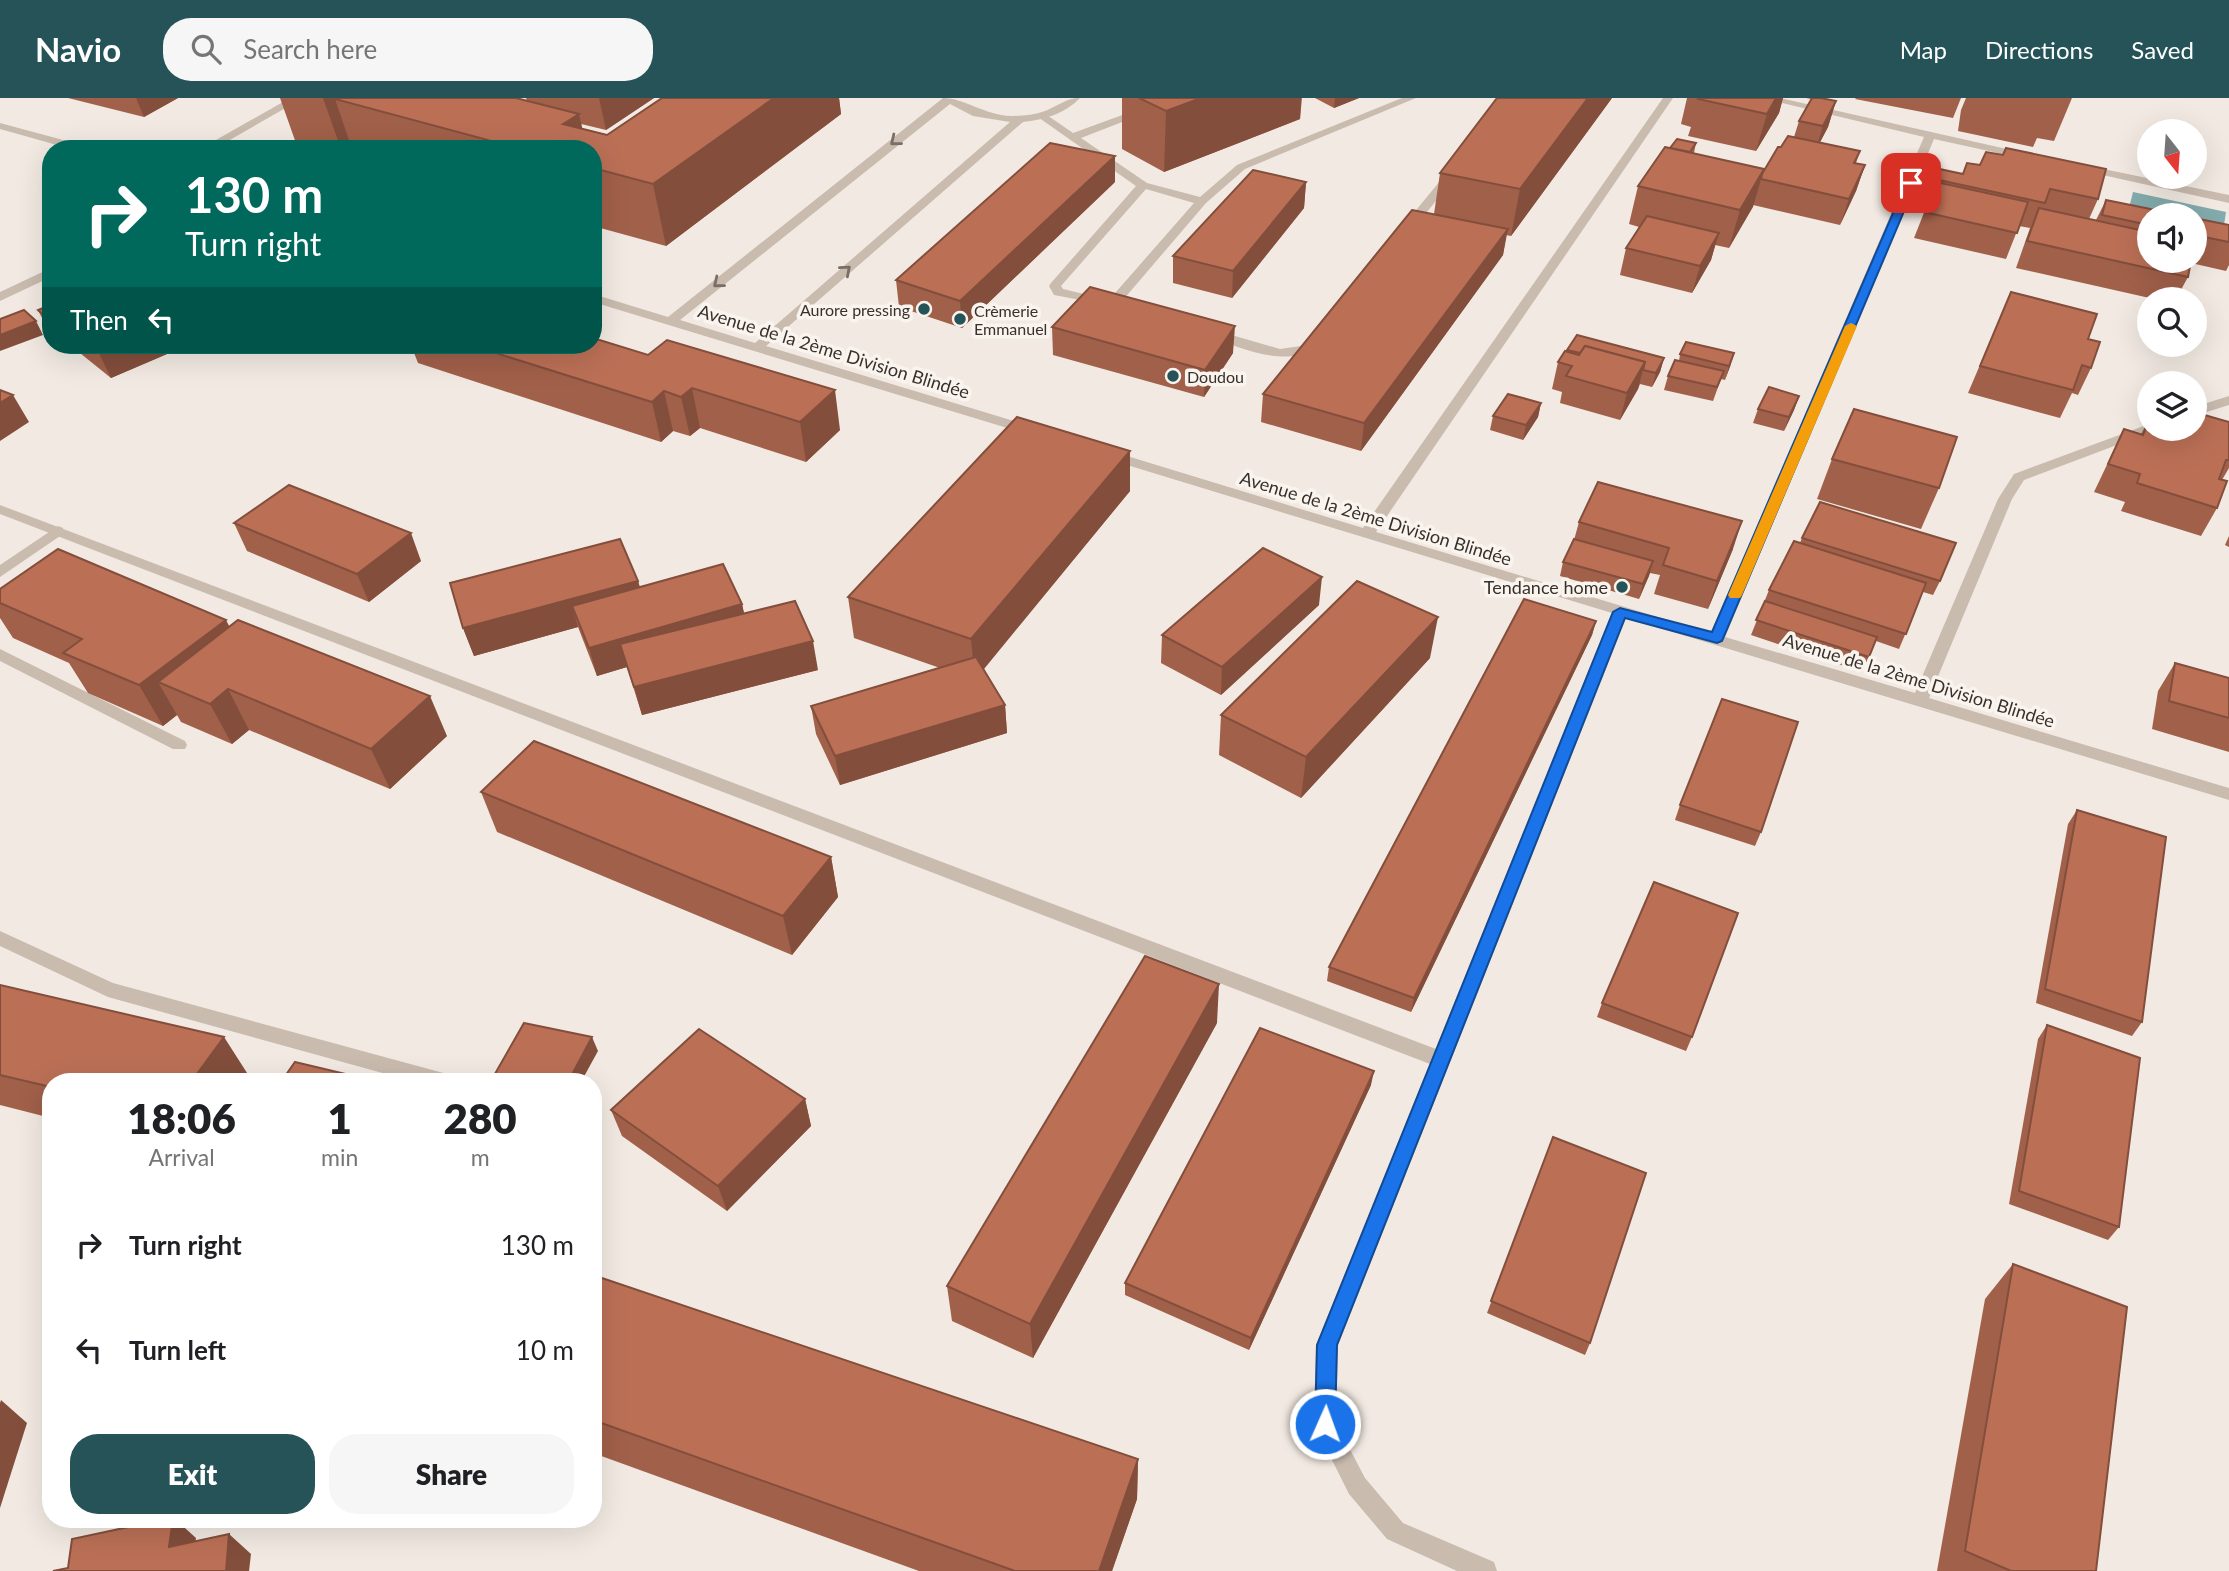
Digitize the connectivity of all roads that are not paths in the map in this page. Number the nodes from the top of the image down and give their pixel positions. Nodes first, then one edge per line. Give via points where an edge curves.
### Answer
1 (298, 98) edge
2 (948, 98) edge
3 (1075, 98) edge
4 (1179, 98) edge
5 (1411, 98) edge
6 (1668, 98) edge
7 (1766, 98) edge
8 (1040, 115) junction
9 (1021, 118) junction
10 (0, 126) edge
11 (1930, 136) junction
12 (1072, 137) junction
13 (52, 140) edge
14 (221, 140) edge
15 (2039, 159) edge
16 (1461, 163) edge
17 (2066, 165) edge
18 (1143, 185) junction
19 (2229, 199) edge
20 (1202, 201) junction
21 (1399, 239) edge
22 (42, 276) edge
23 (0, 297) edge
24 (602, 301) edge
25 (1113, 304) junction
26 (1126, 308) edge
27 (671, 321) junction
28 (1328, 325) edge
29 (1204, 331) edge
30 (758, 347) junction
31 (2229, 400) edge
32 (2207, 408) edge
33 (2137, 433) edge
34 (1049, 437) edge
35 (1088, 449) edge
36 (0, 509) edge
37 (58, 531) junction
38 (1366, 535) junction
39 (0, 572) edge
40 (1620, 612) junction
41 (1717, 638) junction
42 (0, 654) edge
43 (1920, 700) junction
44 (179, 744) dead end
45 (2229, 794) edge
46 (0, 938) edge
47 (1442, 1060) junction
48 (414, 1073) edge
49 (1485, 1571) edge

1 - 14 street
2 - 9 street via 976,114
2 -> 27 street
3 - 8 street
4 - 12 street
5 - 20 street via 1241,167
6 - 38 street
7 - 11 street
8 - 9 street
8 - 12 street
30 -> 9 street
10 - 13 street
11 - 15 street
11 - 41 street
12 - 18 street
16 - 21 street
17 - 19 street
18 - 20 street
18 - 25 street via 1054,289
20 - 25 street
22 - 23 street
24 - 27 street, Avenue de la 2ème Division Blindée
25 - 26 street
27 - 30 street, Avenue de la 2ème Division Blindée
28 - 29 street via 1300,353 1282,354
30 - 34 street, Avenue de la 2ème Division Blindée
31 - 32 street
33 - 43 street via 2019,477 2005,499
35 - 38 street, Avenue de la 2ème Division Blindée
36 - 37 street
37 - 39 street
37 - 47 street
38 - 40 street, Avenue de la 2ème Division Blindée
40 - 41 street, Avenue de la 2ème Division Blindée
40 - 47 street
41 - 43 street, Avenue de la 2ème Division Blindée
42 - 44 street
43 - 45 street, Avenue de la 2ème Division Blindée
46 - 48 street via 108,989
47 - 49 street via 1327,1345 1325,1424 1357,1486 1395,1531

